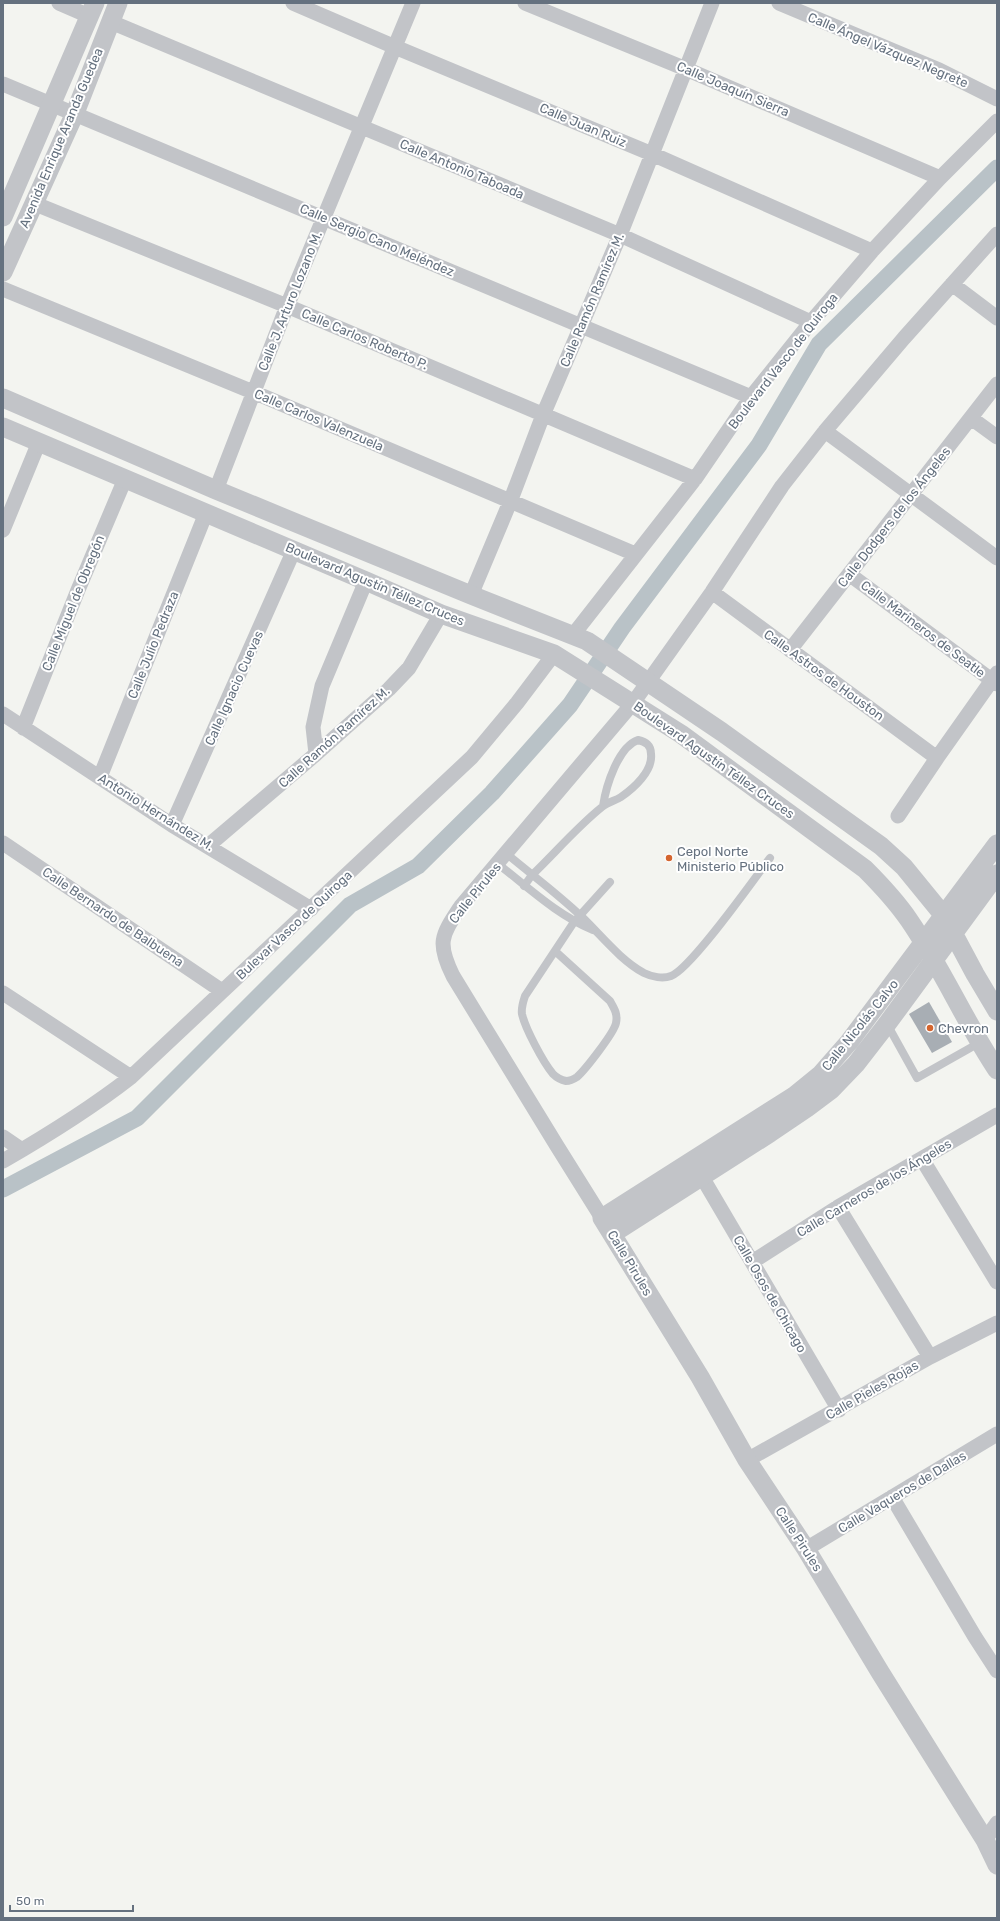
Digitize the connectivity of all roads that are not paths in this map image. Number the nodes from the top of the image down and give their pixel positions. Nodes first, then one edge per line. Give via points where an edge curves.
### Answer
1 (59, 3) edge
2 (118, 3) edge
3 (293, 3) edge
4 (414, 3) edge
5 (525, 3) edge
6 (712, 3) edge
7 (779, 3) edge
8 (92, 9) edge
9 (111, 22) junction
10 (394, 47) junction
11 (686, 68) junction
12 (3, 84) edge
13 (997, 99) edge
14 (51, 103) junction
15 (75, 113) junction
16 (997, 121) edge
17 (361, 127) junction
18 (652, 154) junction
19 (940, 178) junction
20 (8, 190) edge
21 (33, 203) junction
22 (3, 216) edge
23 (324, 218) junction
24 (997, 234) edge
25 (620, 235) junction
26 (872, 251) junction
27 (3, 272) edge
28 (952, 284) junction
29 (3, 289) edge
30 (287, 306) junction
31 (997, 318) edge
32 (810, 322) junction
33 (582, 326) junction
34 (997, 384) edge
35 (253, 392) junction
36 (751, 397) junction
37 (3, 398) edge
38 (543, 415) junction
39 (971, 418) junction
40 (3, 427) edge
41 (825, 431) junction
42 (997, 437) edge
43 (40, 442) junction
44 (124, 479) junction
45 (695, 479) junction
46 (216, 490) junction
47 (911, 495) junction
48 (510, 502) junction
49 (206, 513) junction
50 (3, 530) edge
51 (294, 550) junction
52 (635, 554) junction
53 (997, 558) edge
54 (849, 574) junction
55 (366, 581) junction
56 (712, 592) junction
57 (470, 595) junction
58 (442, 614) junction
59 (580, 638) junction
60 (790, 650) junction
61 (554, 654) junction
62 (995, 679) edge
63 (649, 682) junction
64 (633, 703) junction
65 (3, 714) edge
66 (23, 728) junction
67 (316, 754) junction
68 (936, 758) junction
69 (100, 777) junction
70 (603, 806) junction
71 (898, 816) dead end
72 (172, 825) junction
73 (3, 843) edge
74 (997, 844) edge
75 (209, 846) junction
76 (770, 858) dead end
77 (502, 859) junction
78 (997, 874) edge
79 (532, 875) junction
80 (610, 882) dead end
81 (524, 886) junction
82 (311, 909) junction
83 (580, 915) junction
84 (944, 916) junction
85 (574, 922) junction
86 (597, 932) junction
87 (954, 935) junction
88 (923, 943) junction
89 (555, 951) junction
90 (934, 962) junction
91 (222, 991) junction
92 (3, 993) edge
93 (997, 1011) edge
94 (888, 1024) junction
95 (979, 1043) junction
96 (997, 1070) edge
97 (131, 1077) junction
98 (997, 1115) edge
99 (3, 1137) edge
100 (22, 1150) junction
101 (922, 1159) junction
102 (3, 1161) edge
103 (702, 1177) junction
104 (838, 1207) junction
105 (602, 1218) junction
106 (612, 1234) junction
107 (752, 1262) junction
108 (997, 1282) edge
109 (997, 1323) edge
110 (930, 1357) junction
111 (838, 1410) junction
112 (997, 1434) edge
113 (747, 1460) junction
114 (892, 1498) junction
115 (806, 1549) junction
116 (997, 1670) edge
117 (997, 1823) edge
118 (985, 1840) junction
119 (997, 1865) edge

1 - 8 street
2 - 9 street, Avenida Enrique Aranda Guedea
3 - 10 street, Calle Juan Ruiz
4 - 10 street, Calle J. Arturo Lozano M.
5 - 11 street, Calle Joaquín Sierra
6 - 11 street, Calle Ramón Ramírez M.
7 - 13 street, Calle Ángel Vázquez Negrete via 939,70
8 - 14 street, Avenida Enrique Aranda Guedea
9 - 15 street, Avenida Enrique Aranda Guedea
9 - 17 street, Calle Antonio Taboada
10 - 17 street, Calle J. Arturo Lozano M.
10 - 18 street, Calle Juan Ruiz
11 - 18 street, Calle Ramón Ramírez M.
11 - 19 street, Calle Joaquín Sierra
12 - 14 street, Calle Sergio Cano Meléndez
14 - 15 street, Calle Sergio Cano Meléndez
14 - 20 street, Avenida Enrique Aranda Guedea
15 - 21 street, Avenida Enrique Aranda Guedea
15 - 23 street, Calle Sergio Cano Meléndez
16 - 19 street, Boulevard Vasco de Quiroga
17 - 23 street, Calle J. Arturo Lozano M.
17 - 25 street, Calle Antonio Taboada
18 - 25 street, Calle Ramón Ramírez M.
18 - 26 street, Calle Juan Ruiz
19 - 26 street, Boulevard Vasco de Quiroga
20 - 22 street, Avenida Enrique Aranda Guedea
21 - 27 street, Avenida Enrique Aranda Guedea
21 - 30 street, Calle Carlos Roberto P.
23 - 30 street, Calle J. Arturo Lozano M.
23 - 33 street, Calle Sergio Cano Meléndez
24 - 28 street, Calle Pirules
25 - 32 street, Calle Antonio Taboada
25 - 33 street, Calle Ramón Ramírez M.
26 - 32 street, Boulevard Vasco de Quiroga
28 - 31 street
28 - 41 street, Calle Pirules
29 - 35 street, Calle Carlos Valenzuela
30 - 35 street, Calle J. Arturo Lozano M.
30 - 38 street, Calle Carlos Roberto P.
32 - 36 street, Boulevard Vasco de Quiroga
33 - 36 street, Calle Sergio Cano Meléndez
33 - 38 street, Calle Ramón Ramírez M.
34 - 39 street, Calle Dodgers de los Ángeles
35 - 46 street, Calle J. Arturo Lozano M.
35 - 48 street, Calle Carlos Valenzuela
36 - 45 street, Boulevard Vasco de Quiroga
37 - 46 street, Boulevard Agustín Téllez Cruces
38 - 45 street, Calle Carlos Roberto P.
38 - 48 street, Calle Ramón Ramírez M.
39 - 42 street
39 - 47 street, Calle Dodgers de los Ángeles
40 - 43 street, Boulevard Agustín Téllez Cruces
41 - 47 street
41 - 56 street, Calle Pirules via 782,486
43 - 44 street, Boulevard Agustín Téllez Cruces
43 - 50 street
44 - 49 street, Boulevard Agustín Téllez Cruces
44 - 66 street, Calle Miguel de Obregón
45 - 52 street, Boulevard Vasco de Quiroga
46 - 57 street, Boulevard Agustín Téllez Cruces
47 - 53 street
47 - 54 street, Calle Dodgers de los Ángeles
48 - 52 street, Calle Carlos Valenzuela
48 - 57 street, Calle Ramón Ramírez M.
49 - 51 street, Boulevard Agustín Téllez Cruces
49 - 69 street, Calle Julio Pedraza
51 - 55 street, Boulevard Agustín Téllez Cruces
51 - 72 street, Calle Ignacio Cuevas
52 - 59 street, Boulevard Vasco de Quiroga via 603,598
54 - 60 street, Calle Dodgers de los Ángeles
54 - 62 street, Calle Marineros de Seatle
55 - 58 street, Boulevard Agustín Téllez Cruces
55 - 67 street via 322,686 313,727
56 - 60 street, Calle Astros de Houston
56 - 63 street, Calle Pirules
57 - 59 street, Boulevard Agustín Téllez Cruces
58 - 61 street, Boulevard Agustín Téllez Cruces
58 - 67 street, Calle Ramón Ramírez M. via 409,668
59 - 63 street, Boulevard Agustín Téllez Cruces
60 - 68 street, Calle Astros de Houston
61 - 64 street, Boulevard Agustín Téllez Cruces
61 - 82 street, Bulevar Vasco de Quiroga via 472,757
62 - 68 street
63 - 64 street, Calle Pirules
63 - 84 street, Boulevard Agustín Téllez Cruces via 882,846 904,867
64 - 77 street, Calle Pirules
64 - 88 street, Boulevard Agustín Téllez Cruces via 681,734 865,869 891,896
65 - 66 street, Antonio Hernández M.
66 - 69 street, Antonio Hernández M.
67 - 75 street, Calle Ramón Ramírez M.
68 - 71 street
69 - 72 street, Antonio Hernández M.
70 - 70 lane via 621,797 643,776 652,757 651,749 646,742 638,740 628,745 607,785
70 - 79 lane
72 - 75 street, Antonio Hernández M.
73 - 91 street, Calle Bernardo de Balbuena
74 - 84 street, Calle Nicolás Calvo
75 - 82 street, Antonio Hernández M.
76 - 86 lane via 706,941 683,968 671,976 656,977 644,973
77 - 79 lane
77 - 81 lane
77 - 105 street, Calle Pirules via 461,906 448,926 443,938 446,962
78 - 87 street, Calle Nicolás Calvo
79 - 81 lane
79 - 83 lane
80 - 83 lane
81 - 85 lane
82 - 91 street, Bulevar Vasco de Quiroga
83 - 85 lane
83 - 86 lane
84 - 87 street, Boulevard Agustín Téllez Cruces
84 - 88 street, Calle Nicolás Calvo
85 - 86 lane
85 - 89 lane
87 - 90 street, Calle Nicolás Calvo
87 - 93 street, Boulevard Agustín Téllez Cruces
88 - 90 street, Boulevard Agustín Téllez Cruces
88 - 105 street, Calle Nicolás Calvo via 849,1042 821,1074 794,1096
89 - 89 lane via 525,996 522,1013 526,1027 553,1074 560,1080 567,1081 576,1077 612,1034 616,1023 616,1010 610,1001
90 - 94 street, Calle Nicolás Calvo
90 - 95 street, Boulevard Agustín Téllez Cruces
91 - 97 street, Bulevar Vasco de Quiroga
92 - 97 street
94 - 95 lane via 917,1078
94 - 103 street, Calle Nicolás Calvo via 831,1090
95 - 96 street, Boulevard Agustín Téllez Cruces
97 - 100 street, Bulevar Vasco de Quiroga via 98,1103
98 - 101 street, Calle Carneros de los Ángeles
99 - 100 street
100 - 102 street, Bulevar Vasco de Quiroga
101 - 104 street, Calle Carneros de los Ángeles
101 - 108 street
103 - 106 street, Calle Nicolás Calvo
103 - 107 street, Calle Osos de Chicago
104 - 107 street, Calle Carneros de los Ángeles
104 - 110 street
105 - 106 street, Calle Pirules
106 - 113 street, Calle Pirules via 700,1377
107 - 111 street, Calle Osos de Chicago
109 - 110 street, Calle Pieles Rojas
110 - 111 street, Calle Pieles Rojas
111 - 113 street, Calle Pieles Rojas
112 - 114 street, Calle Vaqueros de Dallas
113 - 115 street, Calle Pirules
114 - 115 street, Calle Vaqueros de Dallas
114 - 116 street
115 - 118 street, Calle Pirules
117 - 118 street
118 - 119 street, Calle Pirules

